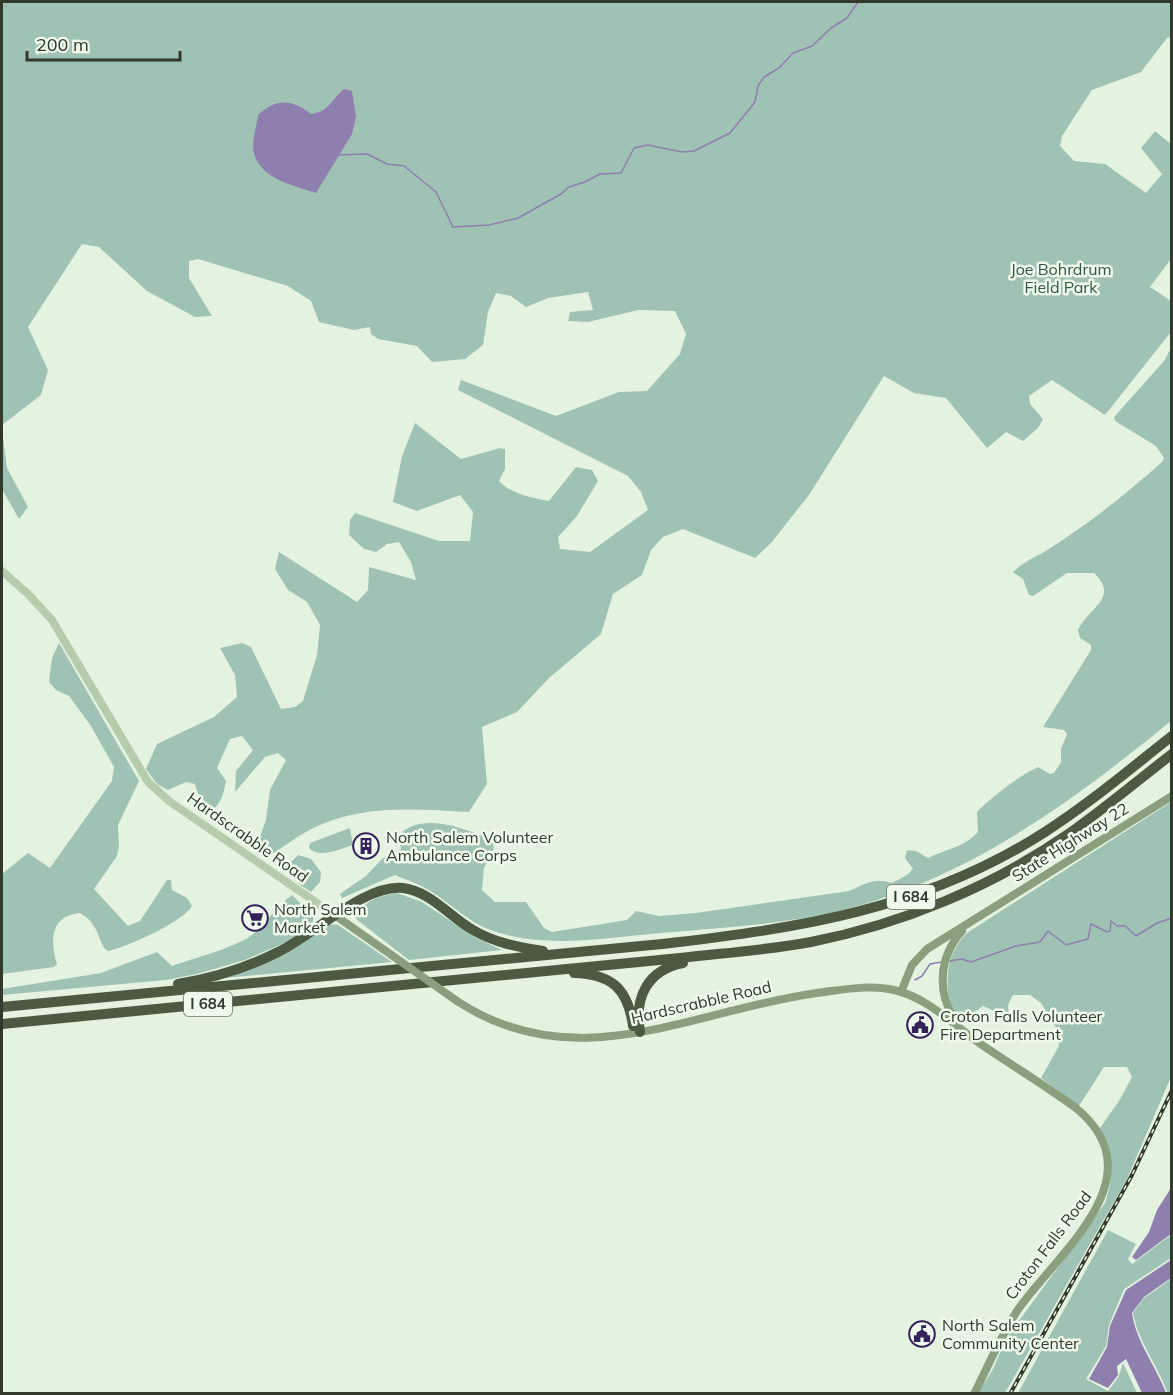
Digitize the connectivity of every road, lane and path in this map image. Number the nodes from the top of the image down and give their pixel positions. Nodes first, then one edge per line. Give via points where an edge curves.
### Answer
1 (2, 572) edge
2 (1172, 736) edge
3 (1172, 754) edge
4 (1172, 796) edge
5 (985, 914) junction
6 (336, 916) junction
7 (724, 953) junction
8 (558, 954) junction
9 (556, 970) junction
10 (155, 992) junction
11 (901, 992) junction
12 (2, 1007) edge
13 (2, 1024) edge
14 (637, 1033) junction
15 (969, 1035) junction
16 (974, 1394) edge

1 - 6 street, Hardscrabble Road via 52,620 148,782 169,801
2 - 8 highway, I 684 via 1044,832 979,869 913,897 861,913 792,927
3 - 7 highway, I 684 via 1052,845 953,897 848,934
4 - 5 main road, State Highway 22
5 - 11 main road via 921,954
5 - 15 main road via 954,942 943,969 942,985 949,1009
6 - 8 highway via 377,891 410,890 426,896 485,937 506,945
6 - 10 highway via 304,939 262,960
6 - 14 main road, Hardscrabble Road, bridge via 457,1001 503,1025 538,1035 586,1040
7 - 9 highway, I 684
7 - 14 highway via 710,960 670,966 656,974 640,997
8 - 10 highway, I 684
9 - 13 highway, I 684
9 - 14 highway via 594,975 616,986 629,1004
10 - 12 highway, I 684
11 - 14 main road, Hardscrabble Road via 874,987 799,996
11 - 15 main road, Croton Falls Road
15 - 16 main road, Croton Falls Road via 1089,1120 1102,1142 1109,1175 1099,1204 1014,1316

